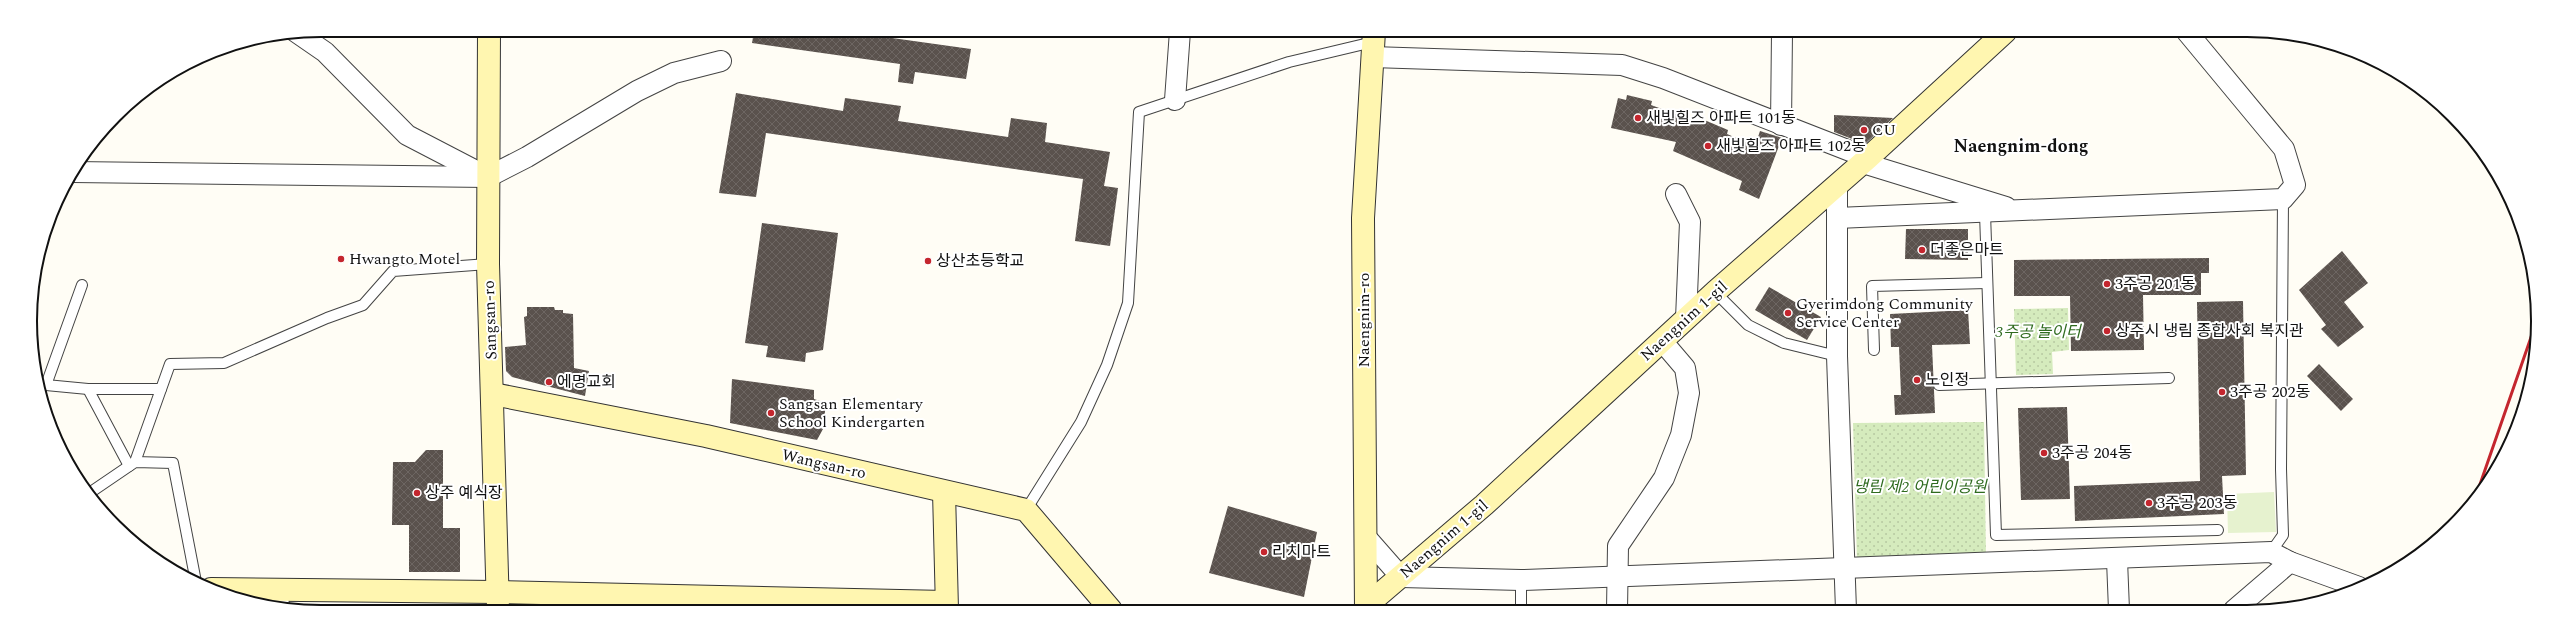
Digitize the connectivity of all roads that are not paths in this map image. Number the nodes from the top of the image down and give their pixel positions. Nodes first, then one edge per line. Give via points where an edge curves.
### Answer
1 (489, 37) edge
2 (1180, 37) edge
3 (1782, 37) edge
4 (2000, 37) edge
5 (2191, 37) edge
6 (305, 38) edge
7 (1373, 44) edge
8 (721, 61) dead end
9 (1175, 100) junction
10 (1781, 124) junction
11 (1866, 161) junction
12 (79, 172) edge
13 (488, 177) junction
14 (1837, 186) junction
15 (1676, 194) dead end
16 (2282, 199) junction
17 (2018, 210) junction
18 (1985, 213) junction
19 (1837, 218) junction
20 (488, 264) junction
21 (1987, 283) junction
22 (82, 285) dead end
23 (1715, 292) junction
24 (1686, 319) junction
25 (1662, 341) junction
26 (1874, 350) dead end
27 (1837, 356) junction
28 (2169, 378) dead end
29 (1990, 383) junction
30 (1939, 385) dead end
31 (88, 389) junction
32 (161, 389) junction
33 (493, 394) junction
34 (132, 464) junction
35 (93, 490) edge
36 (944, 492) junction
37 (1026, 510) junction
38 (2218, 530) dead end
39 (1366, 536) junction
40 (2271, 552) junction
41 (2117, 560) junction
42 (2290, 562) junction
43 (1844, 569) junction
44 (195, 576) edge
45 (1401, 576) junction
46 (1616, 578) junction
47 (1521, 580) junction
48 (2352, 585) edge
49 (243, 594) edge
50 (278, 599) edge
51 (498, 601) edge
52 (856, 605) edge
53 (946, 605) edge
54 (1107, 605) edge
55 (1365, 605) edge
56 (1368, 605) edge
57 (1521, 605) edge
58 (1617, 605) edge
59 (1846, 605) edge
60 (2119, 605) edge
61 (2240, 605) edge

1 - 13 street, Sangsan-ro
2 - 9 street
3 - 10 street
4 - 11 street, Naengnim 1-gil
5 - 16 street via 2284,149 2295,185
6 - 13 street via 325,52 407,135
7 - 9 lane via 1289,62
7 - 10 street via 1622,65 1664,78
7 - 39 street, Naengnim-ro via 1363,218
8 - 13 street via 674,73 637,91 527,157
9 - 37 lane via 1139,112 1128,303 1107,366 1081,422
10 - 11 street
11 - 14 street, Naengnim 1-gil
11 - 17 street
12 - 13 street
13 - 20 street, Sangsan-ro
14 - 19 street
14 - 23 street, Naengnim 1-gil
15 - 24 street via 1690,222
16 - 17 street
16 - 40 lane via 2283,535
17 - 18 street
18 - 19 street
18 - 21 lane
19 - 27 street
20 - 32 lane via 392,271 363,305 224,363 170,364
20 - 33 street, Sangsan-ro
21 - 26 lane via 1872,286
21 - 29 lane
22 - 31 lane via 46,385
23 - 24 street, Naengnim 1-gil
23 - 27 lane via 1748,325 1784,343
24 - 25 street, Naengnim 1-gil
25 - 45 street, Naengnim 1-gil via 1484,505
25 - 46 street via 1685,368 1689,393 1681,435 1664,478 1618,546
27 - 43 street
28 - 29 lane
29 - 30 lane
29 - 38 lane via 1996,535
31 - 32 lane
31 - 34 lane
32 - 34 lane
33 - 36 street, Wangsan-ro via 706,436
33 - 51 street, Sangsan-ro
34 - 35 lane
34 - 44 lane via 173,463
36 - 37 street, Wangsan-ro
36 - 53 street
37 - 54 street
39 - 45 street
39 - 55 street, Naengnim-ro
40 - 41 street
40 - 42 street
41 - 43 street
41 - 60 street
42 - 48 street
42 - 61 street
43 - 46 street
43 - 59 street
45 - 47 street
45 - 56 street, Naengnim 1-gil
46 - 47 street
46 - 58 street
47 - 57 lane
49 - 50 street
50 - 51 street
51 - 52 street

